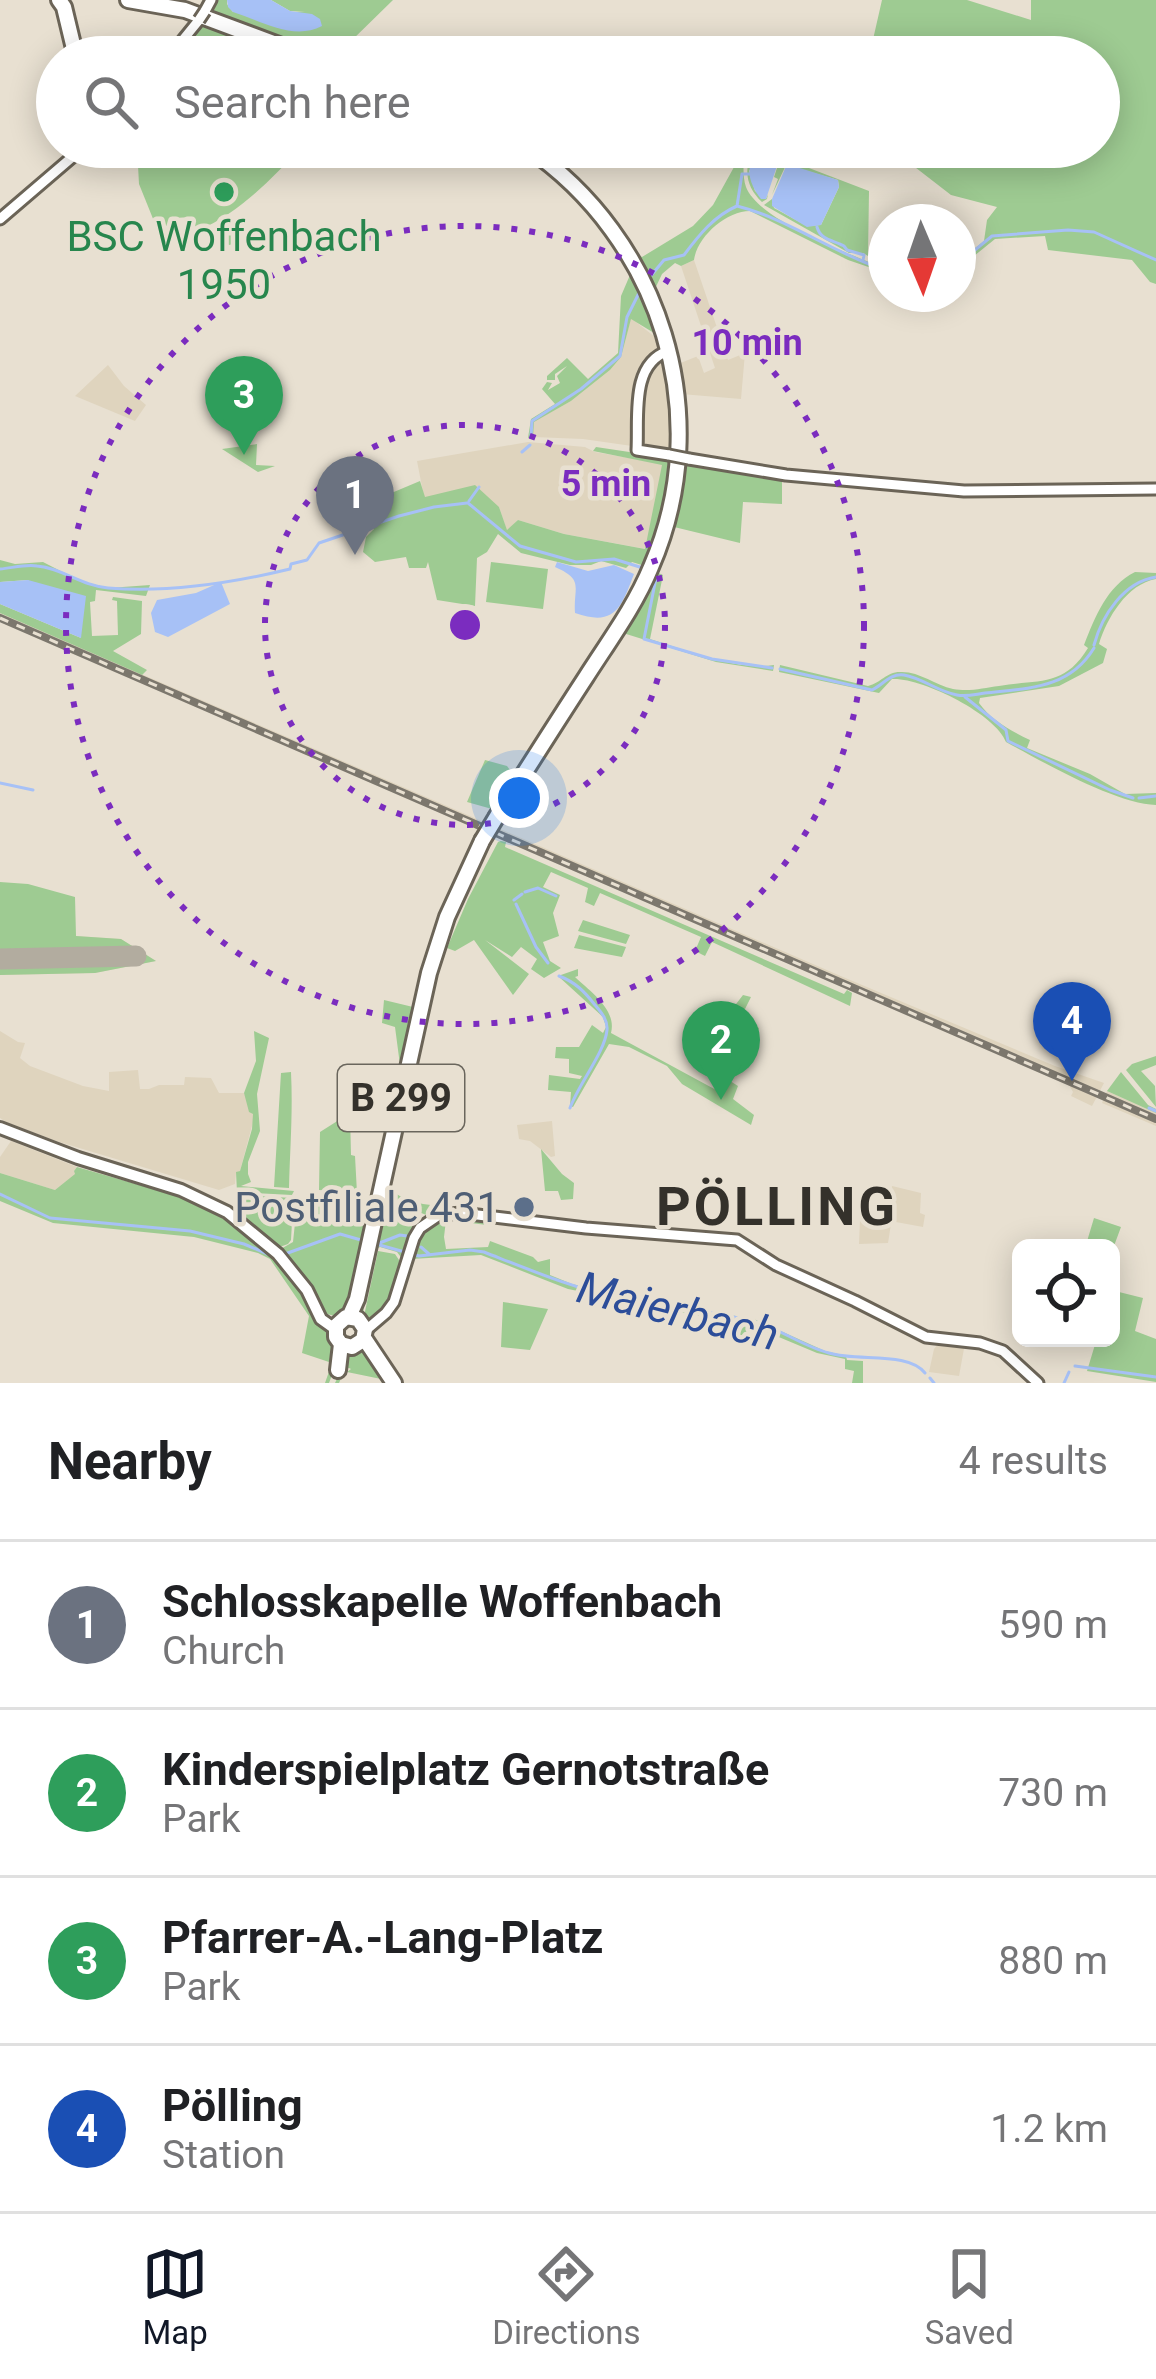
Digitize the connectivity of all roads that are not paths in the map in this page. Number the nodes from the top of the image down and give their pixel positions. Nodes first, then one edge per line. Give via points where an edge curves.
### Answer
1 (128, 0) edge
2 (64, 4) edge
3 (205, 10) edge
4 (71, 36) edge
5 (185, 36) edge
6 (255, 36) edge
7 (60, 168) edge
8 (552, 168) edge
9 (0, 219) edge
10 (663, 355) junction
11 (1156, 489) edge
12 (0, 1128) edge
13 (354, 1330) junction
14 (334, 1376) edge
15 (394, 1383) edge
16 (1039, 1383) edge

1 - 6 main road
2 - 4 main road
3 - 5 street
7 - 9 street
8 - 10 main road, B 299 via 610,226 643,279 664,331
10 - 11 street, bridge via 641,378 637,450 964,491
10 - 13 main road, B 299, bridge via 678,404 679,448 655,557 455,896 429,973
12 - 13 main road via 234,1216 284,1260 325,1323
13 - 14 main road, B 299
13 - 15 main road
13 - 16 street via 394,1302 416,1234 453,1213 733,1239 926,1337 1004,1351

